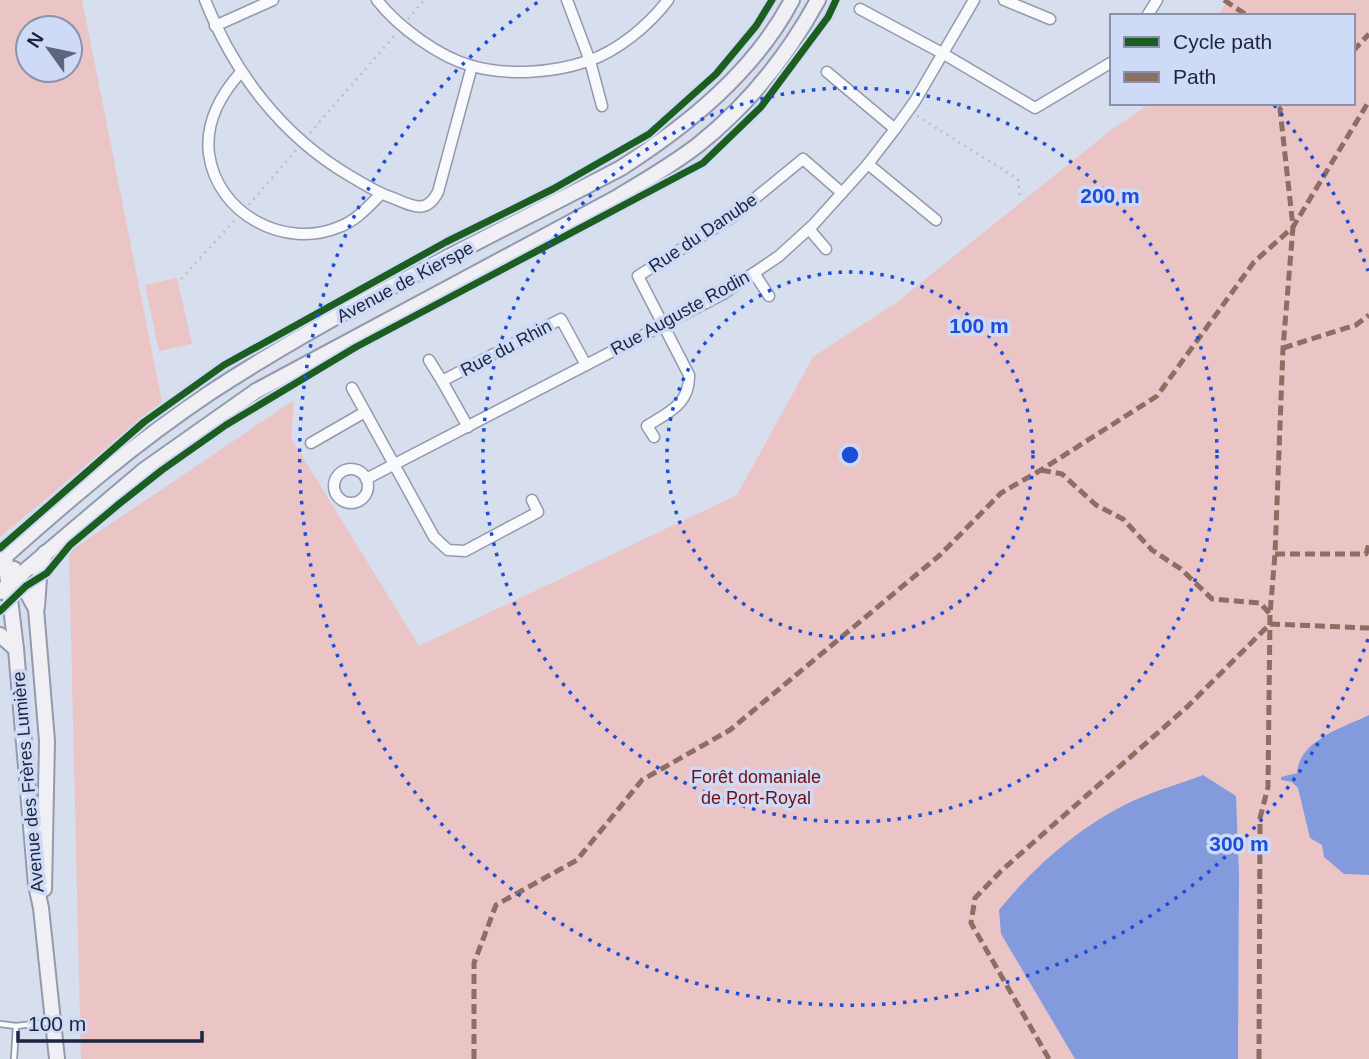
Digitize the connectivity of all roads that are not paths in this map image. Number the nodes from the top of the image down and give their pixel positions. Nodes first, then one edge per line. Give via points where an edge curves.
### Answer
1 (205, 0) edge
2 (273, 0) edge
3 (377, 0) edge
4 (567, 0) edge
5 (668, 0) edge
6 (792, 0) edge
7 (818, 0) edge
8 (974, 0) edge
9 (1004, 0) edge
10 (860, 9) dead end
11 (1050, 19) dead end
12 (215, 26) junction
13 (942, 53) junction
14 (590, 61) junction
15 (1110, 63) edge
16 (472, 66) junction
17 (241, 72) junction
18 (827, 72) dead end
19 (602, 106) dead end
20 (895, 129) junction
21 (868, 164) junction
22 (842, 193) junction
23 (381, 194) junction
24 (936, 220) dead end
25 (809, 229) junction
26 (826, 250) dead end
27 (754, 273) junction
28 (769, 296) dead end
29 (664, 324) junction
30 (429, 360) dead end
31 (586, 365) junction
32 (442, 381) junction
33 (352, 388) dead end
34 (365, 412) junction
35 (468, 427) junction
36 (654, 437) dead end
37 (311, 443) dead end
38 (394, 466) junction
39 (366, 479) dead end
40 (532, 500) dead end
41 (45, 553) junction
42 (3, 559) edge
43 (9, 584) edge
44 (36, 609) junction
45 (0, 635) edge
46 (16, 649) junction
47 (41, 908) junction
48 (53, 1022) junction
49 (0, 1024) edge
50 (16, 1026) junction
51 (14, 1059) edge
52 (57, 1059) edge

1 - 12 street
2 - 12 street
3 - 16 street via 402,27
4 - 14 street
5 - 14 street via 625,41
6 - 42 main road, Avenue de Kierspe via 733,80 659,144 289,345 211,393 86,485
7 - 41 main road, Avenue de Kierspe via 780,61 739,107 666,168 256,391 144,470
8 - 13 street, Rue Auguste Rodin
9 - 11 street
10 - 13 street
12 - 17 street
13 - 15 street via 1035,108
13 - 20 street, Rue Auguste Rodin
14 - 16 street via 549,70
14 - 19 street
16 - 23 street via 433,202 417,207
17 - 23 street via 302,143
17 - 23 street via 216,109 209,154 226,195 242,213 290,234 316,234 340,227
18 - 20 street
20 - 21 street, Rue Auguste Rodin
21 - 22 street, Rue Auguste Rodin
21 - 24 street
22 - 25 street, Rue Auguste Rodin
22 - 29 street, Rue du Danube via 803,159 731,218 638,276
25 - 26 street
25 - 27 street, Rue Auguste Rodin
27 - 28 street
27 - 29 street, Rue Auguste Rodin
29 - 31 street, Rue Auguste Rodin
29 - 36 street via 689,375 690,387 681,404 647,426
30 - 32 street, Rue du Rhin
31 - 32 street, Rue du Rhin via 561,319
31 - 35 street, Rue Auguste Rodin
32 - 35 street, Rue du Rhin
33 - 34 street
34 - 37 street
34 - 38 street
35 - 38 street, Rue Auguste Rodin
38 - 39 street, Rue Auguste Rodin
38 - 40 street via 434,537 448,550 465,551 538,512
41 - 43 main road, Avenue de Kierspe
41 - 44 main road
42 - 43 main road, Avenue des Frères Lumière
43 - 44 main road, Avenue des Frères Lumière
43 - 46 main road, Avenue des Frères Lumière
44 - 47 main road, Avenue des Frères Lumière via 47,741
45 - 46 main road
46 - 47 main road, Avenue des Frères Lumière
47 - 48 main road, Avenue des Frères Lumière
48 - 50 lane
48 - 52 main road, Avenue des Frères Lumière
49 - 50 lane
50 - 51 lane

